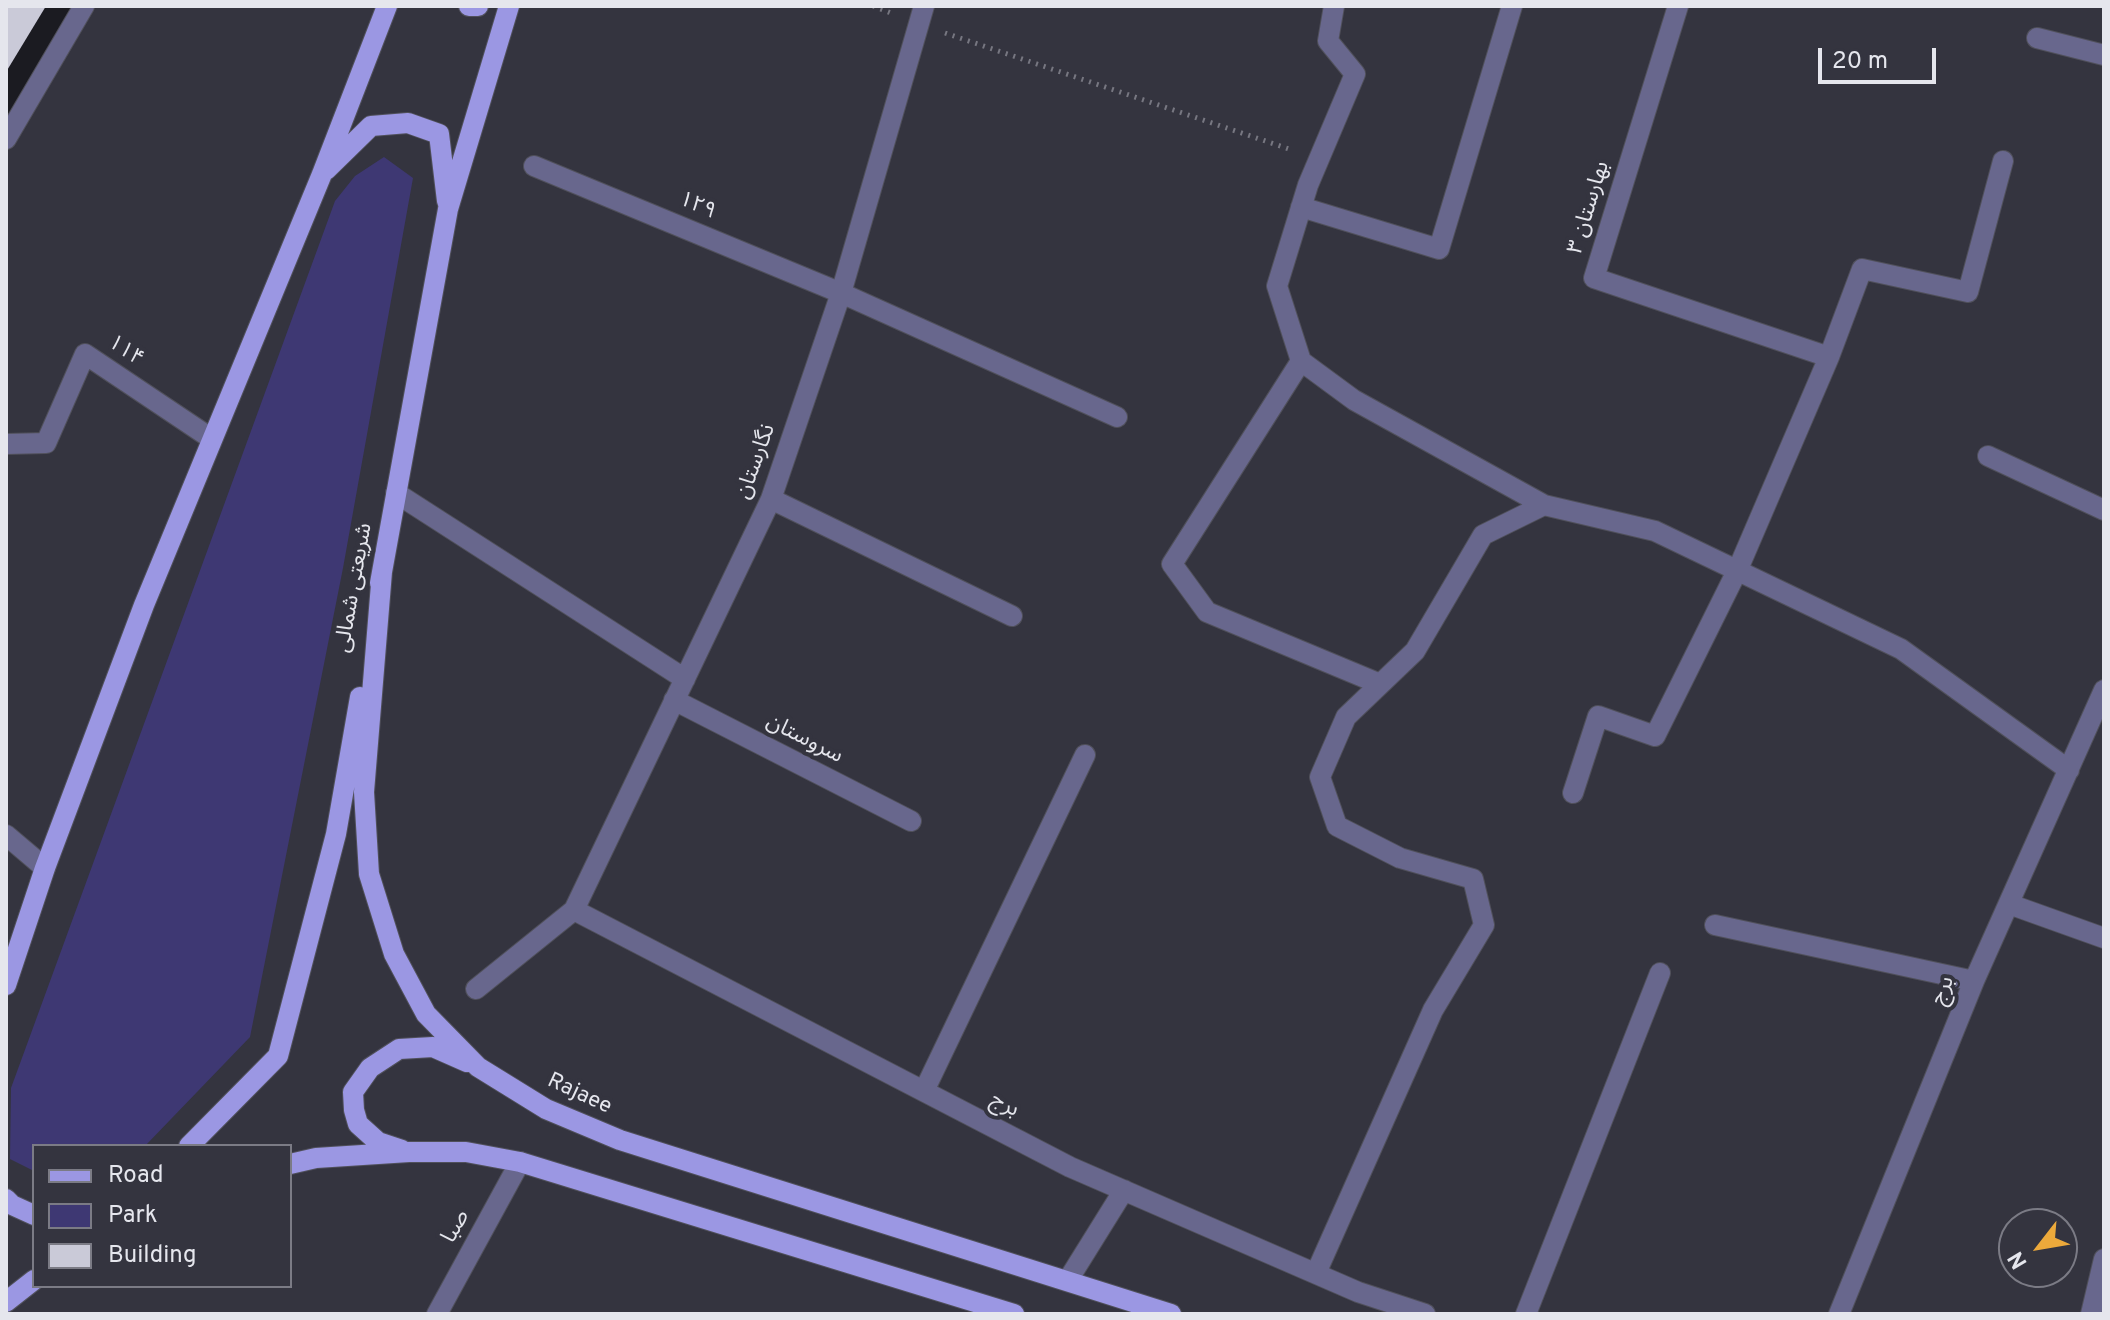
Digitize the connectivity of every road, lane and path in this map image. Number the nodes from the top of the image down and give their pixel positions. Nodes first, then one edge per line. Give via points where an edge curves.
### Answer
1 (84, 6) edge
2 (469, 6) edge
3 (478, 6) edge
4 (509, 6) edge
5 (1334, 6) edge
6 (1512, 6) edge
7 (1678, 6) edge
8 (384, 7) edge
9 (921, 15) edge
10 (2037, 38) dead end
11 (2104, 55) edge
12 (6, 139) edge
13 (1319, 159) junction
14 (2003, 161) dead end
15 (534, 166) dead end
16 (322, 174) junction
17 (1301, 207) junction
18 (448, 209) junction
19 (841, 293) junction
20 (1829, 357) junction
21 (1301, 361) junction
22 (1117, 417) dead end
23 (212, 439) junction
24 (6, 444) edge
25 (1988, 456) dead end
26 (396, 493) junction
27 (771, 499) junction
28 (1544, 505) junction
29 (2104, 510) edge
30 (1738, 569) junction
31 (382, 572) junction
32 (1012, 616) dead end
33 (685, 679) junction
34 (1380, 684) junction
35 (674, 700) junction
36 (2101, 703) edge
37 (1085, 755) dead end
38 (2069, 770) junction
39 (1573, 793) dead end
40 (911, 821) dead end
41 (6, 835) edge
42 (45, 868) junction
43 (2009, 904) junction
44 (574, 910) junction
45 (1715, 925) dead end
46 (2104, 938) edge
47 (1660, 973) dead end
48 (1974, 981) junction
49 (6, 985) edge
50 (476, 989) dead end
51 (478, 1067) junction
52 (924, 1091) junction
53 (191, 1144) edge
54 (409, 1152) junction
55 (520, 1162) junction
56 (292, 1164) edge
57 (1124, 1190) junction
58 (6, 1199) edge
59 (32, 1214) edge
60 (2104, 1259) edge
61 (1316, 1273) junction
62 (1068, 1280) junction
63 (32, 1282) edge
64 (6, 1302) edge
65 (437, 1314) edge
66 (1014, 1314) edge
67 (1171, 1314) edge
68 (1425, 1314) edge
69 (1526, 1314) edge
70 (1839, 1314) edge
71 (2091, 1314) edge

1 - 12 street
2 - 3 main road
4 - 18 main road, شریعتی شمالی
5 - 13 street via 1328,41 1355,74
6 - 17 street via 1439,249
7 - 20 street, بهارستان ۳ via 1594,278
8 - 16 main road
9 - 13 path
9 - 19 street, نگارستان
10 - 11 street
13 - 17 street
14 - 20 street via 1968,292 1862,269
15 - 19 street, ۱۲۹
16 - 18 main road via 371,126 408,123 439,134
16 - 23 main road
17 - 21 street via 1277,286
18 - 26 main road, شریعتی شمالی
19 - 22 street, ۱۲۹
19 - 27 street, نگارستان
20 - 30 street
21 - 28 street via 1354,400
21 - 34 street via 1172,564 1207,612
23 - 24 street, ۱۱۴ via 85,354 46,443
23 - 42 main road
25 - 29 street
26 - 31 main road, شریعتی شمالی
26 - 33 street
27 - 32 street
27 - 33 street, نگارستان
28 - 30 street via 1655,531
28 - 34 street via 1483,535 1415,651
30 - 38 street via 1901,649
30 - 39 street via 1655,736 1598,716
31 - 51 main road, Rajaee via 364,792 369,874 394,954 426,1014
31 - 53 main road, شریعتی شمالی via 336,834 278,1056
33 - 35 street, نگارستان
34 - 61 street via 1346,717 1320,777 1337,826 1400,858 1473,879 1484,925 1433,1010
35 - 40 street, سروستان
35 - 44 street, نگارستان
36 - 38 street, برج
37 - 52 street
38 - 43 street, برج
41 - 42 street
42 - 49 main road
43 - 46 street
43 - 48 street, برج
44 - 50 street
44 - 52 street, برج
45 - 48 street
47 - 69 street
48 - 70 street, برج
51 - 54 main road via 433,1047 399,1049 370,1068 353,1092 358,1124 378,1142
51 - 62 main road, Rajaee via 546,1109 620,1140
52 - 57 street, برج
54 - 55 main road via 466,1152
54 - 56 main road
55 - 65 street, صبا
55 - 66 main road
57 - 61 street, برج
57 - 62 street
58 - 59 main road
60 - 71 street
61 - 68 street, برج
62 - 67 main road, Rajaee
63 - 64 main road

